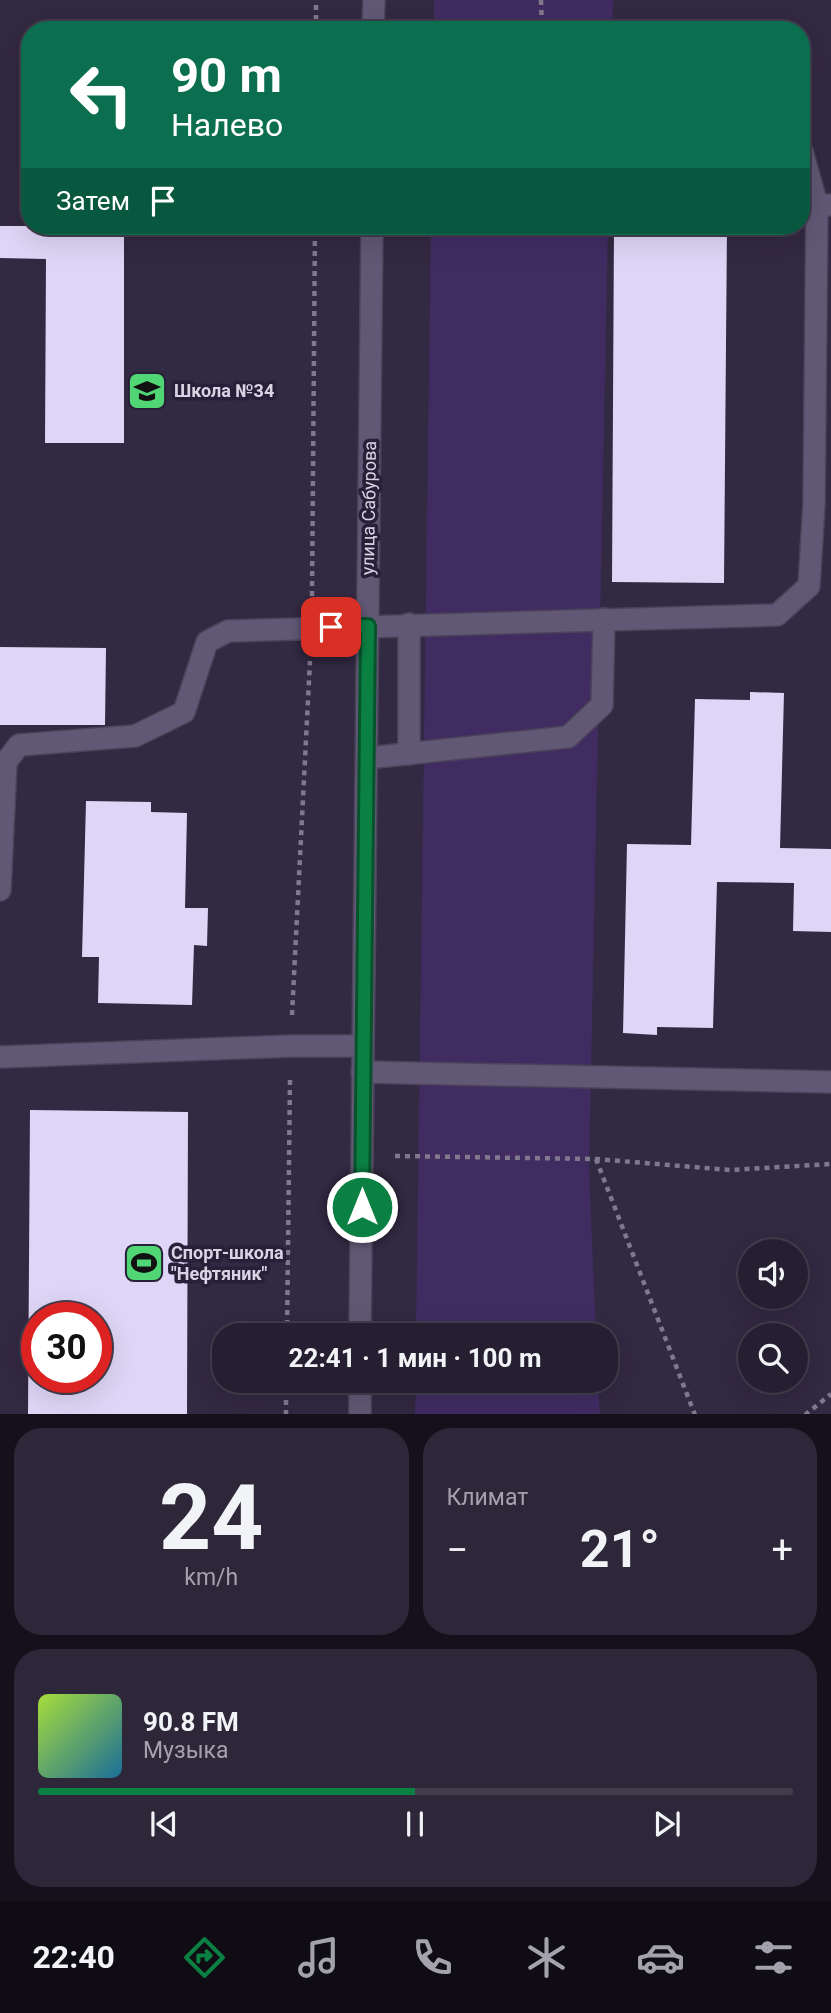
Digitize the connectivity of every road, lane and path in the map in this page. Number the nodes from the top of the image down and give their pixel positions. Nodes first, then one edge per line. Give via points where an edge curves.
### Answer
1 (316, 0) edge
2 (374, 0) edge
3 (541, 0) edge
4 (316, 21) edge
5 (373, 21) edge
6 (542, 21) edge
7 (810, 171) edge
8 (824, 205) edge
9 (314, 235) edge
10 (372, 235) edge
11 (604, 620) junction
12 (409, 624) junction
13 (368, 626) junction
14 (312, 627) junction
15 (410, 754) junction
16 (367, 758) junction
17 (0, 890) edge
18 (290, 1046) junction
19 (362, 1046) junction
20 (0, 1057) edge
21 (362, 1072) junction
22 (831, 1082) edge
23 (362, 1156) junction
24 (596, 1159) junction
25 (831, 1164) edge
26 (287, 1323) edge
27 (360, 1323) edge
28 (286, 1393) edge
29 (360, 1393) edge
30 (831, 1394) edge
31 (286, 1414) edge
32 (360, 1414) edge
33 (695, 1414) edge
34 (806, 1414) edge

1 - 4 path
2 - 5 street
3 - 6 path
7 - 8 street
8 - 11 street via 809,586 777,615
9 - 14 path
10 - 13 street, улица Сабурова
11 - 12 street
11 - 15 street via 602,705 568,737
12 - 13 street
12 - 15 street
13 - 14 street
13 - 16 street, улица Сабурова
14 - 17 street via 228,631 206,642 184,712 135,736 19,745 6,762
14 - 18 path
15 - 16 street
16 - 19 street, улица Сабурова
18 - 19 street
18 - 20 street
18 - 26 path
19 - 21 street, улица Сабурова
21 - 22 street
21 - 23 street, улица Сабурова
23 - 24 path
23 - 27 street, улица Сабурова
24 - 25 path via 730,1170
24 - 33 path
28 - 31 path
29 - 32 street
30 - 34 path

